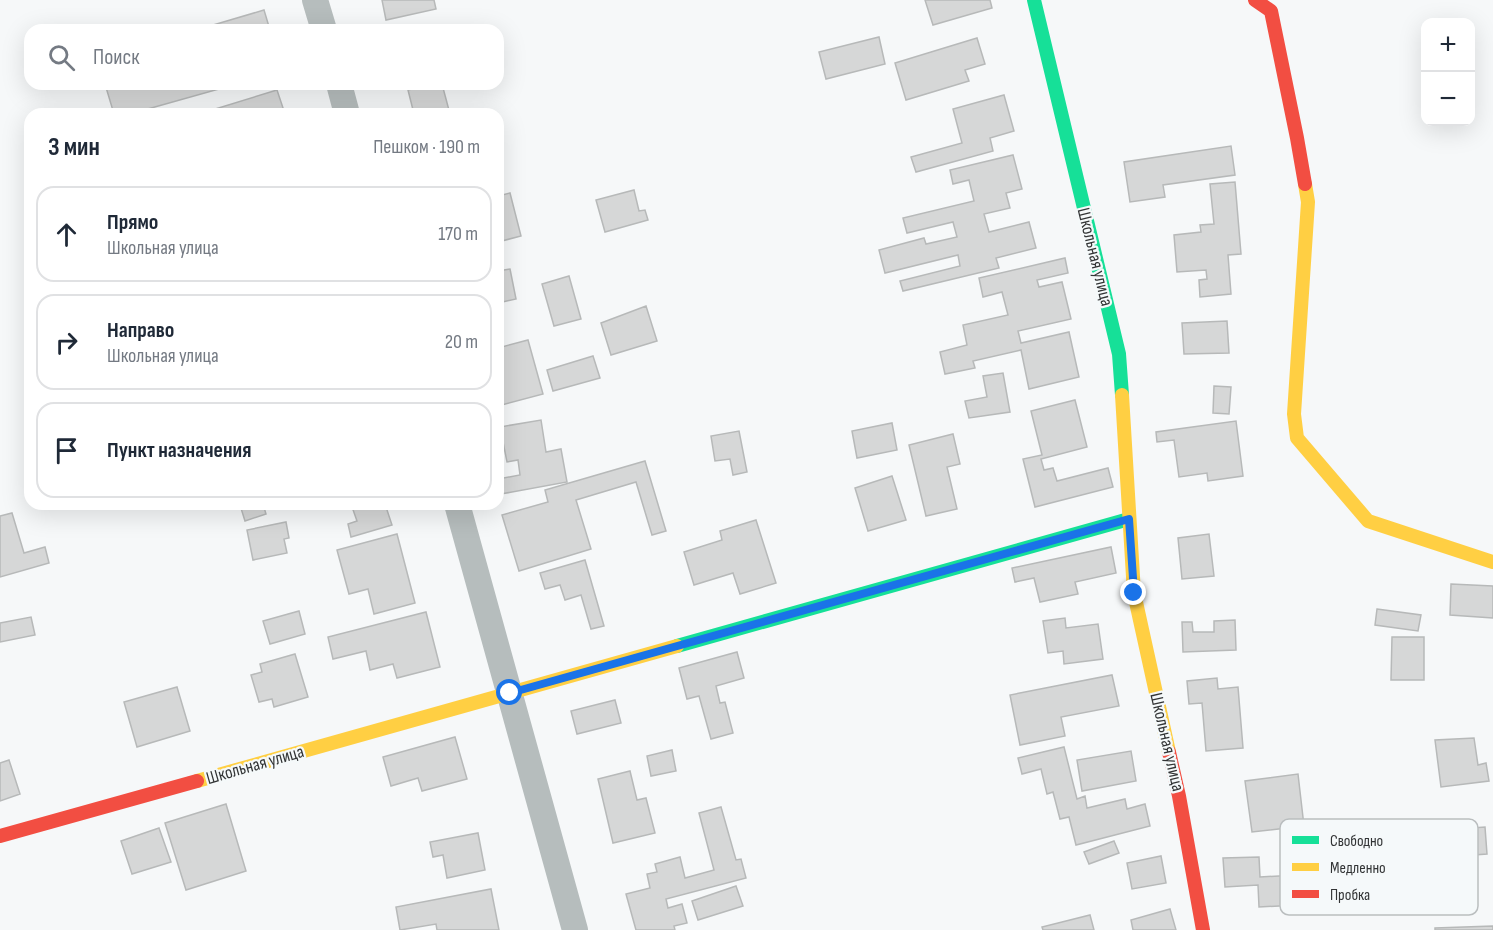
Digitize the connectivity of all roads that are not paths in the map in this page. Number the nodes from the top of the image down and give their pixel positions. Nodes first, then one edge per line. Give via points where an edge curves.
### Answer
1 (315, 0) edge
2 (1034, 0) edge
3 (1255, 0) edge
4 (322, 24) edge
5 (341, 90) edge
6 (345, 108) edge
7 (459, 510) edge
8 (1129, 519) junction
9 (1493, 562) edge
10 (510, 693) junction
11 (0, 836) edge
12 (575, 930) edge
13 (1203, 930) edge

1 - 4 street
2 - 8 street, Школьная улица via 1119,354
3 - 9 street via 1271,11 1308,202 1294,414 1296,438 1368,520
5 - 6 street
7 - 10 street
8 - 10 street, Школьная улица
8 - 13 street, Школьная улица via 1134,593 1179,796
10 - 11 street, Школьная улица
10 - 12 street

